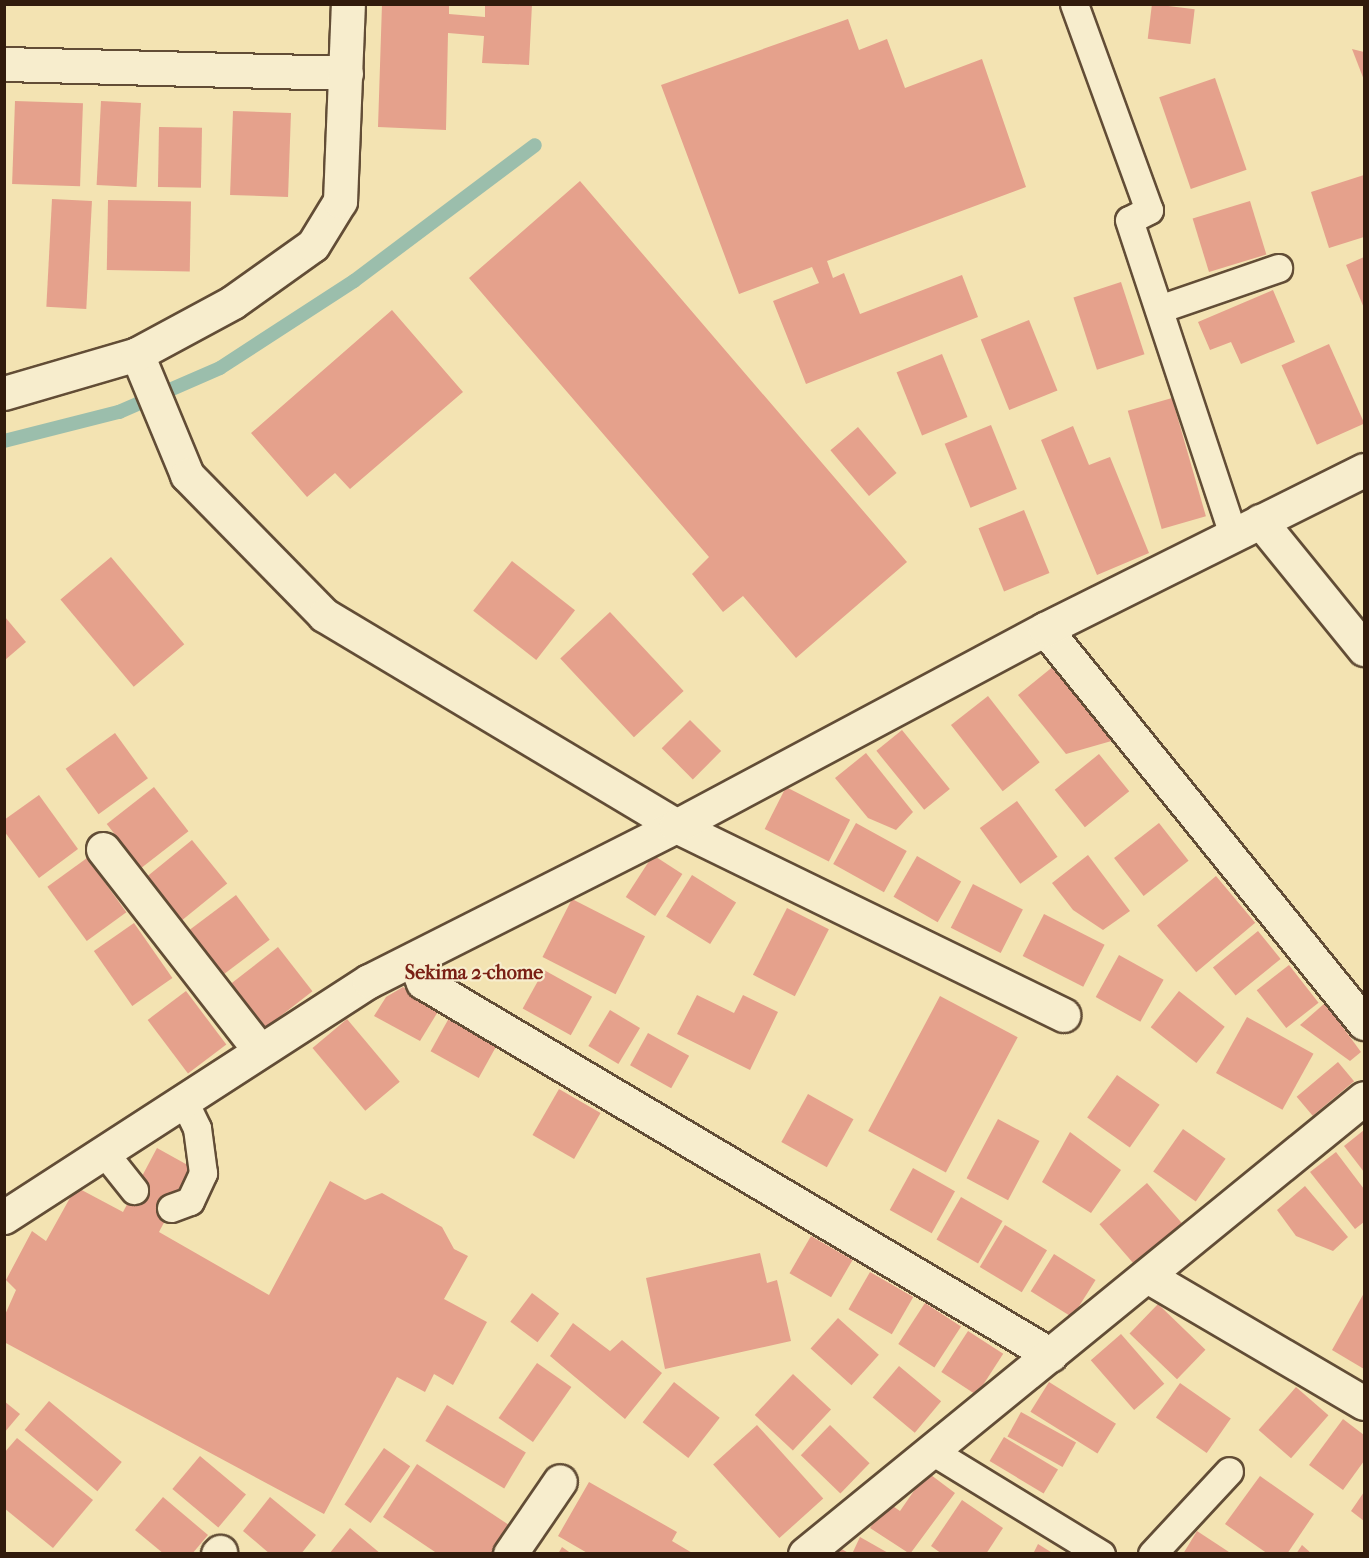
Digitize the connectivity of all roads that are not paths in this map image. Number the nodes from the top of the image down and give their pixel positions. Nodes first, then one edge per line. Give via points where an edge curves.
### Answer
1 (348, 4) edge
2 (1074, 4) edge
3 (4, 64) edge
4 (346, 73) junction
5 (1278, 268) dead end
6 (1160, 309) junction
7 (137, 354) junction
8 (4, 393) edge
9 (1365, 470) edge
10 (1246, 528) junction
11 (1046, 628) junction
12 (1365, 649) edge
13 (676, 826) junction
14 (104, 849) dead end
15 (414, 960) junction
16 (1063, 1015) dead end
17 (1365, 1023) edge
18 (258, 1048) junction
19 (1365, 1098) edge
20 (183, 1099) junction
21 (103, 1151) junction
22 (134, 1190) dead end
23 (171, 1208) dead end
24 (4, 1217) edge
25 (1149, 1277) junction
26 (1051, 1355) junction
27 (1365, 1403) edge
28 (932, 1451) junction
29 (1229, 1471) dead end
30 (560, 1481) dead end
31 (510, 1554) edge
32 (805, 1554) edge
33 (1101, 1554) edge
34 (1152, 1554) edge

1 - 4 street
2 - 6 lane via 1149,210 1129,220
3 - 4 street
4 - 7 street via 340,201 313,245 233,302
5 - 6 lane
6 - 10 lane
7 - 8 street
7 - 13 street via 187,475 324,615
9 - 10 street
10 - 11 street
10 - 12 street
11 - 13 street
11 - 17 street
13 - 15 street
13 - 16 street
14 - 18 street
15 - 18 street
15 - 26 street via 423,982
18 - 20 street
19 - 25 street
20 - 21 street
20 - 23 lane via 197,1128 203,1173 190,1201
21 - 22 lane
21 - 24 street
25 - 26 street
25 - 27 street
26 - 28 street
28 - 32 street
28 - 33 lane
29 - 34 lane
30 - 31 street

